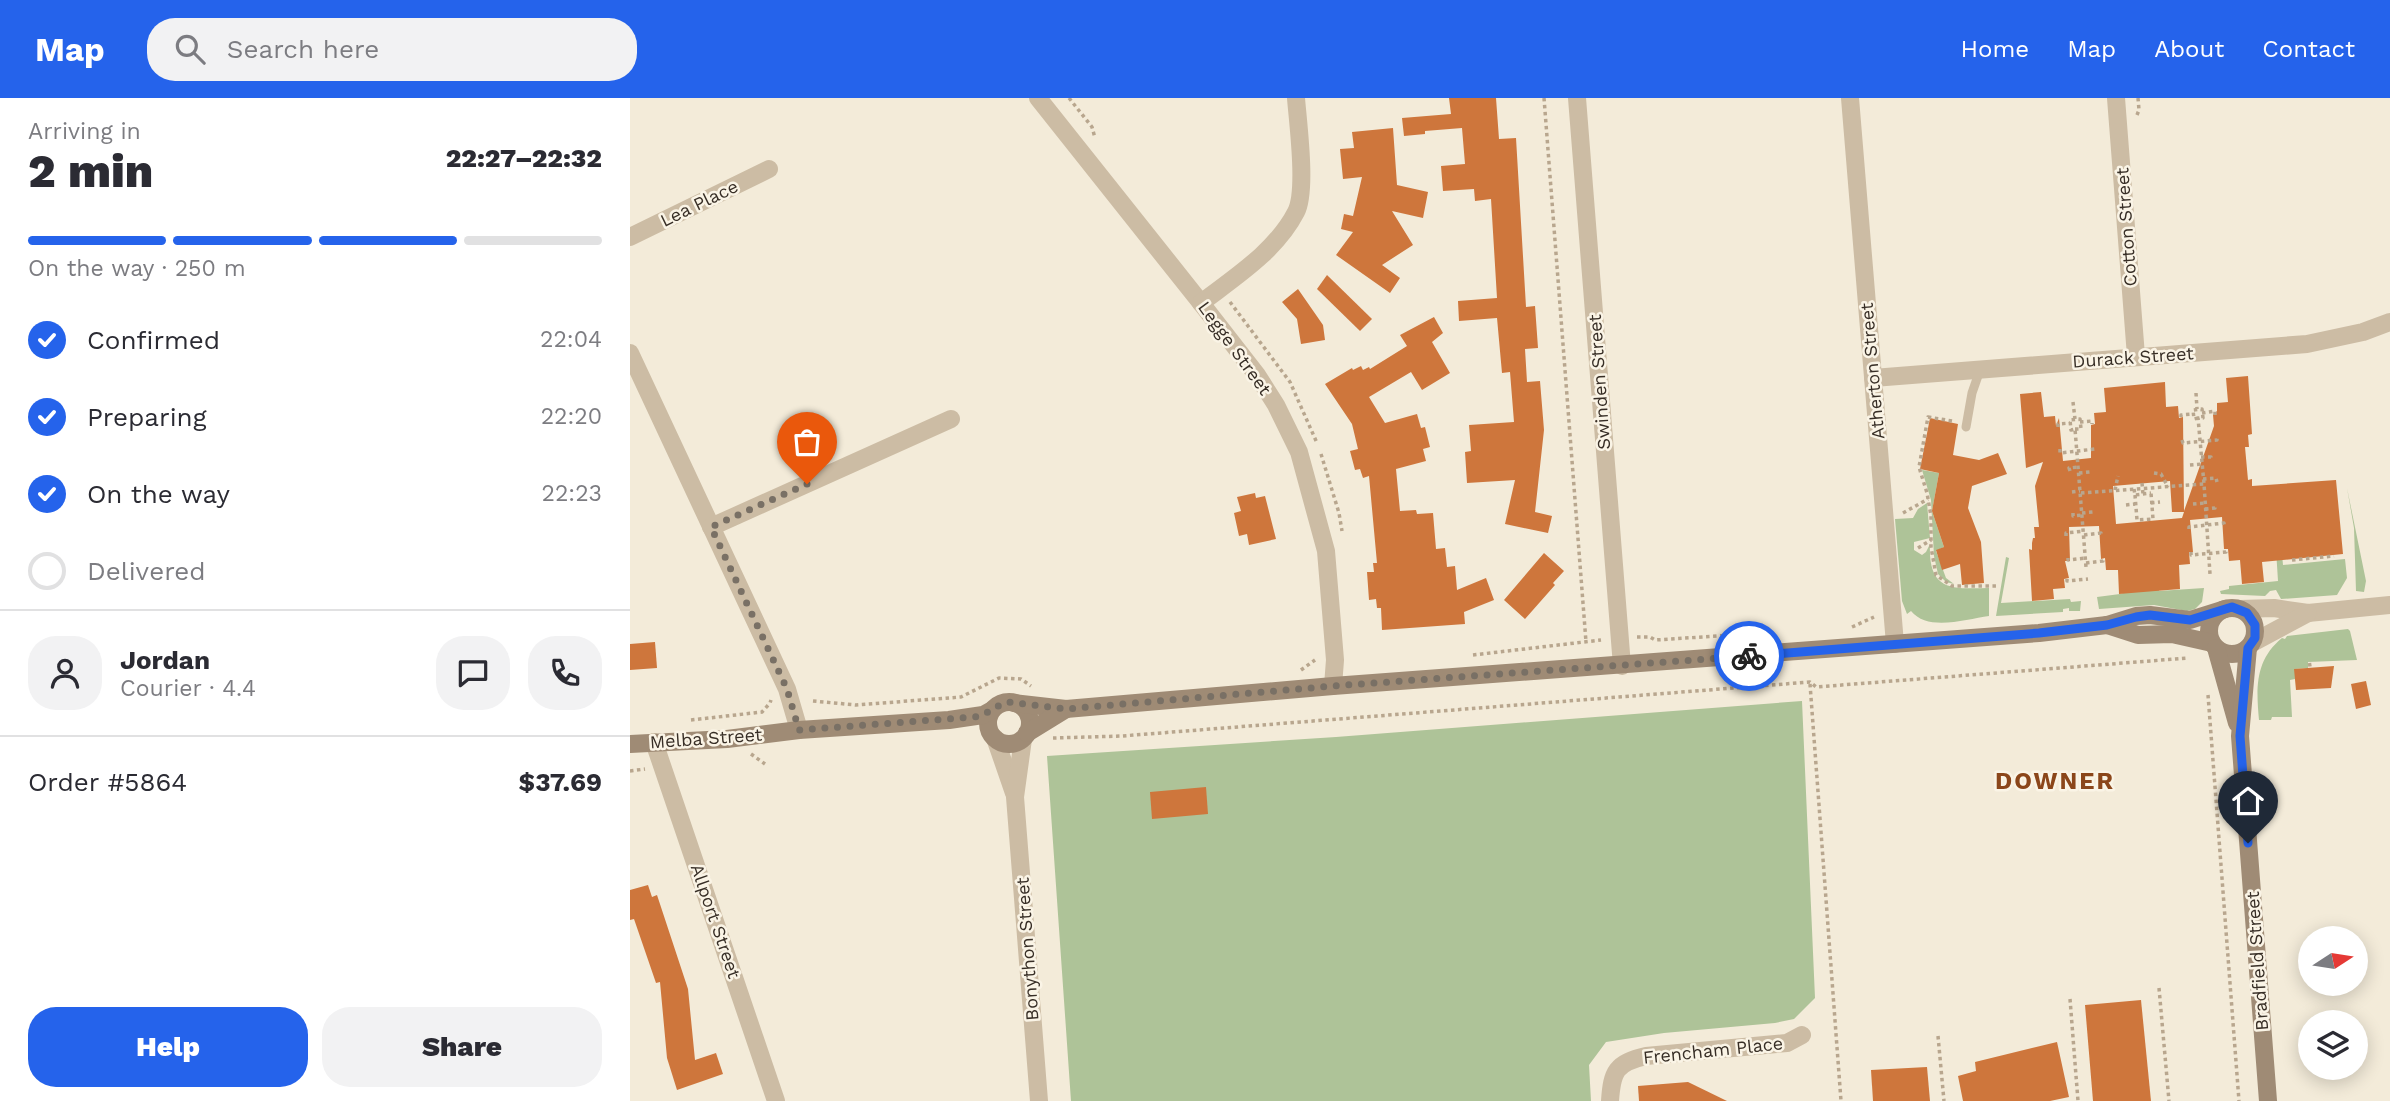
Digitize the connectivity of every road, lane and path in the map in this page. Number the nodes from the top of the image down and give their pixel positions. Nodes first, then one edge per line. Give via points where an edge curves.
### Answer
1 (1038, 98) edge
2 (1296, 98) edge
3 (1544, 98) edge
4 (1577, 98) edge
5 (1850, 98) edge
6 (2116, 98) edge
7 (2138, 98) edge
8 (2139, 110) dead end
9 (769, 169) dead end
10 (630, 237) edge
11 (1202, 303) junction
12 (2390, 322) edge
13 (630, 353) edge
14 (2136, 356) junction
15 (1980, 368) junction
16 (1873, 377) junction
17 (2196, 393) dead end
18 (2073, 402) dead end
19 (2197, 409) junction
20 (2202, 413) junction
21 (2193, 414) junction
22 (2215, 415) dead end
23 (2180, 417) dead end
24 (2198, 418) junction
25 (951, 419) dead end
26 (2078, 421) junction
27 (2070, 423) junction
28 (2092, 424) dead end
29 (1966, 425) joint
30 (2058, 427) dead end
31 (2076, 429) junction
32 (2217, 437) dead end
33 (2182, 440) dead end
34 (2200, 441) junction
35 (2094, 447) dead end
36 (2060, 449) dead end
37 (2077, 451) junction
38 (2201, 457) junction
39 (2211, 460) dead end
40 (2202, 464) junction
41 (2190, 465) dead end
42 (2078, 467) junction
43 (2070, 471) dead end
44 (2091, 472) dead end
45 (2079, 473) junction
46 (2154, 473) dead end
47 (2118, 476) dead end
48 (2203, 482) junction
49 (2217, 482) dead end
50 (2142, 485) junction
51 (2150, 487) junction
52 (2168, 487) junction
53 (2134, 489) junction
54 (2115, 490) junction
55 (2072, 492) dead end
56 (2081, 492) junction
57 (2151, 493) junction
58 (2143, 494) junction
59 (2135, 495) junction
60 (1928, 499) junction
61 (2160, 502) dead end
62 (2135, 503) junction
63 (2151, 503) junction
64 (2205, 503) junction
65 (2193, 504) dead end
66 (2126, 505) dead end
67 (2215, 505) dead end
68 (2206, 509) junction
69 (2093, 512) dead end
70 (2073, 513) dead end
71 (1884, 514) junction
72 (2082, 514) junction
73 (2207, 525) junction
74 (2224, 526) dead end
75 (711, 527) junction
76 (2189, 529) dead end
77 (2084, 533) junction
78 (2066, 536) dead end
79 (2101, 536) dead end
80 (1931, 540) junction
81 (1918, 548) dead end
82 (2226, 549) dead end
83 (2191, 552) dead end
84 (2209, 553) junction
85 (2334, 556) dead end
86 (2068, 558) dead end
87 (2103, 559) dead end
88 (2292, 560) dead end
89 (2086, 563) junction
90 (2210, 574) dead end
91 (2067, 579) dead end
92 (2088, 579) dead end
93 (1996, 586) dead end
94 (2390, 605) edge
95 (2232, 609) junction
96 (2308, 613) junction
97 (1871, 617) dead end
98 (2107, 625) junction
99 (1847, 629) dead end
100 (1619, 638) junction
101 (1655, 640) dead end
102 (1586, 642) junction
103 (1895, 644) junction
104 (2214, 646) junction
105 (2250, 646) junction
106 (1463, 656) dead end
107 (2197, 657) dead end
108 (1315, 660) dead end
109 (2314, 664) dead end
110 (2308, 665) dead end
111 (1622, 666) junction
112 (2222, 671) junction
113 (1295, 673) dead end
114 (1810, 682) junction
115 (1333, 686) junction
116 (771, 693) dead end
117 (1041, 693) dead end
118 (813, 701) dead end
119 (1014, 703) junction
120 (1066, 709) junction
121 (992, 710) junction
122 (949, 720) junction
123 (678, 721) dead end
124 (799, 730) junction
125 (1025, 736) junction
126 (2240, 736) junction
127 (1048, 737) dead end
128 (994, 738) junction
129 (654, 742) junction
130 (630, 744) edge
131 (630, 763) edge
132 (651, 769) dead end
133 (631, 771) edge
134 (1015, 797) junction
135 (2159, 988) dead end
136 (2070, 999) dead end
137 (1802, 1035) dead end
138 (1938, 1036) dead end
139 (776, 1101) edge
140 (1039, 1101) edge
141 (1610, 1101) edge
142 (1841, 1101) edge
143 (1944, 1101) edge
144 (2078, 1101) edge
145 (2169, 1101) edge
146 (2239, 1101) edge
147 (2268, 1101) edge

1 - 11 street, Legge Street
2 - 11 street via 1297,211 1268,250
3 - 102 path
4 - 100 street, Swinden Street
5 - 16 street, Atherton Street
6 - 14 street, Cotton Street
7 - 8 path
9 - 10 street, Lea Place
11 - 115 street, Legge Street via 1257,374 1299,452 1326,551
12 - 14 street, Durack Street via 2306,344
13 - 75 street
14 - 15 street, Durack Street
15 - 16 street, Durack Street
15 - 29 lane
16 - 71 street, Atherton Street
17 - 19 path
18 - 26 path
19 - 20 path
19 - 21 path
20 - 22 path via 2215,411
20 - 24 path via 2203,418
21 - 23 path
21 - 24 path
24 - 34 path
25 - 75 street
26 - 27 path via 2070,419
26 - 28 path
26 - 31 path via 2081,429
27 - 30 path
27 - 31 path via 2071,430
29 - 60 path via 1928,416 1919,467
31 - 37 path
32 - 34 path
33 - 34 path
34 - 38 path
35 - 37 path
36 - 37 path via 2060,453
37 - 42 path
38 - 39 path
38 - 40 path
40 - 41 path
40 - 48 path
42 - 43 path
42 - 45 path
44 - 45 path
45 - 56 path
46 - 52 path via 2165,478
47 - 54 path
48 - 49 path via 2217,478
48 - 52 path
48 - 64 path
50 - 51 path
50 - 53 path
50 - 58 path
51 - 52 path
51 - 57 path
53 - 54 path
53 - 59 path
54 - 56 path
55 - 56 path
56 - 72 path
57 - 58 path
57 - 63 path
58 - 59 path
59 - 62 path
60 - 71 path via 1908,512
60 - 80 path
61 - 63 path
62 - 63 path via 2137,520 2152,519
62 - 66 path
64 - 65 path
64 - 68 path
67 - 68 path
68 - 73 path
69 - 72 path
70 - 72 path
71 - 103 street, Atherton Street
72 - 77 path
73 - 74 path
73 - 76 path
73 - 84 path
75 - 124 street via 787,689
77 - 78 path
77 - 79 path
77 - 89 path
80 - 81 path
80 - 93 path via 1938,578 1952,586
82 - 84 path
83 - 84 path
84 - 90 path
85 - 88 path
86 - 89 path
87 - 89 path
91 - 92 path
94 - 96 street
95 - 96 street
95 - 98 street via 2190,620 2150,615
95 - 104 street via 2218,612 2210,624
95 - 105 street, Bradfield Street via 2247,613 2255,625
96 - 105 street
97 - 99 path
98 - 103 street
98 - 104 street via 2138,635 2172,634
100 - 101 path
100 - 102 path
100 - 111 street, Swinden Street
102 - 106 path
103 - 111 street
104 - 105 street via 2234,654
104 - 112 street, Bradfield Street
105 - 126 street, Bradfield Street
107 - 114 path via 1816,687
108 - 113 path
109 - 110 path
111 - 115 street
112 - 126 street, Bradfield Street
112 - 146 path via 2207,672
114 - 127 path via 1122,736
114 - 142 path
115 - 120 street
116 - 123 path via 771,703 762,712
117 - 118 path via 1021,679 999,678 961,697 856,705
119 - 120 street
119 - 121 street
119 - 125 street via 1029,719
120 - 125 street
121 - 122 street, Melba Street
121 - 128 street via 988,724
122 - 124 street, Melba Street
122 - 128 street, Melba Street
124 - 129 street, Melba Street
125 - 128 street via 1013,744
125 - 134 street, Bonython Street
126 - 147 street, Bradfield Street
128 - 134 street, Bonython Street
129 - 130 street, Melba Street
129 - 139 street, Allport Street
131 - 133 path
132 - 133 path
134 - 140 street, Bonython Street
135 - 145 path
136 - 144 path
137 - 141 street, Frencham Place via 1787,1044 1633,1059 1620,1065 1612,1078
138 - 143 path

